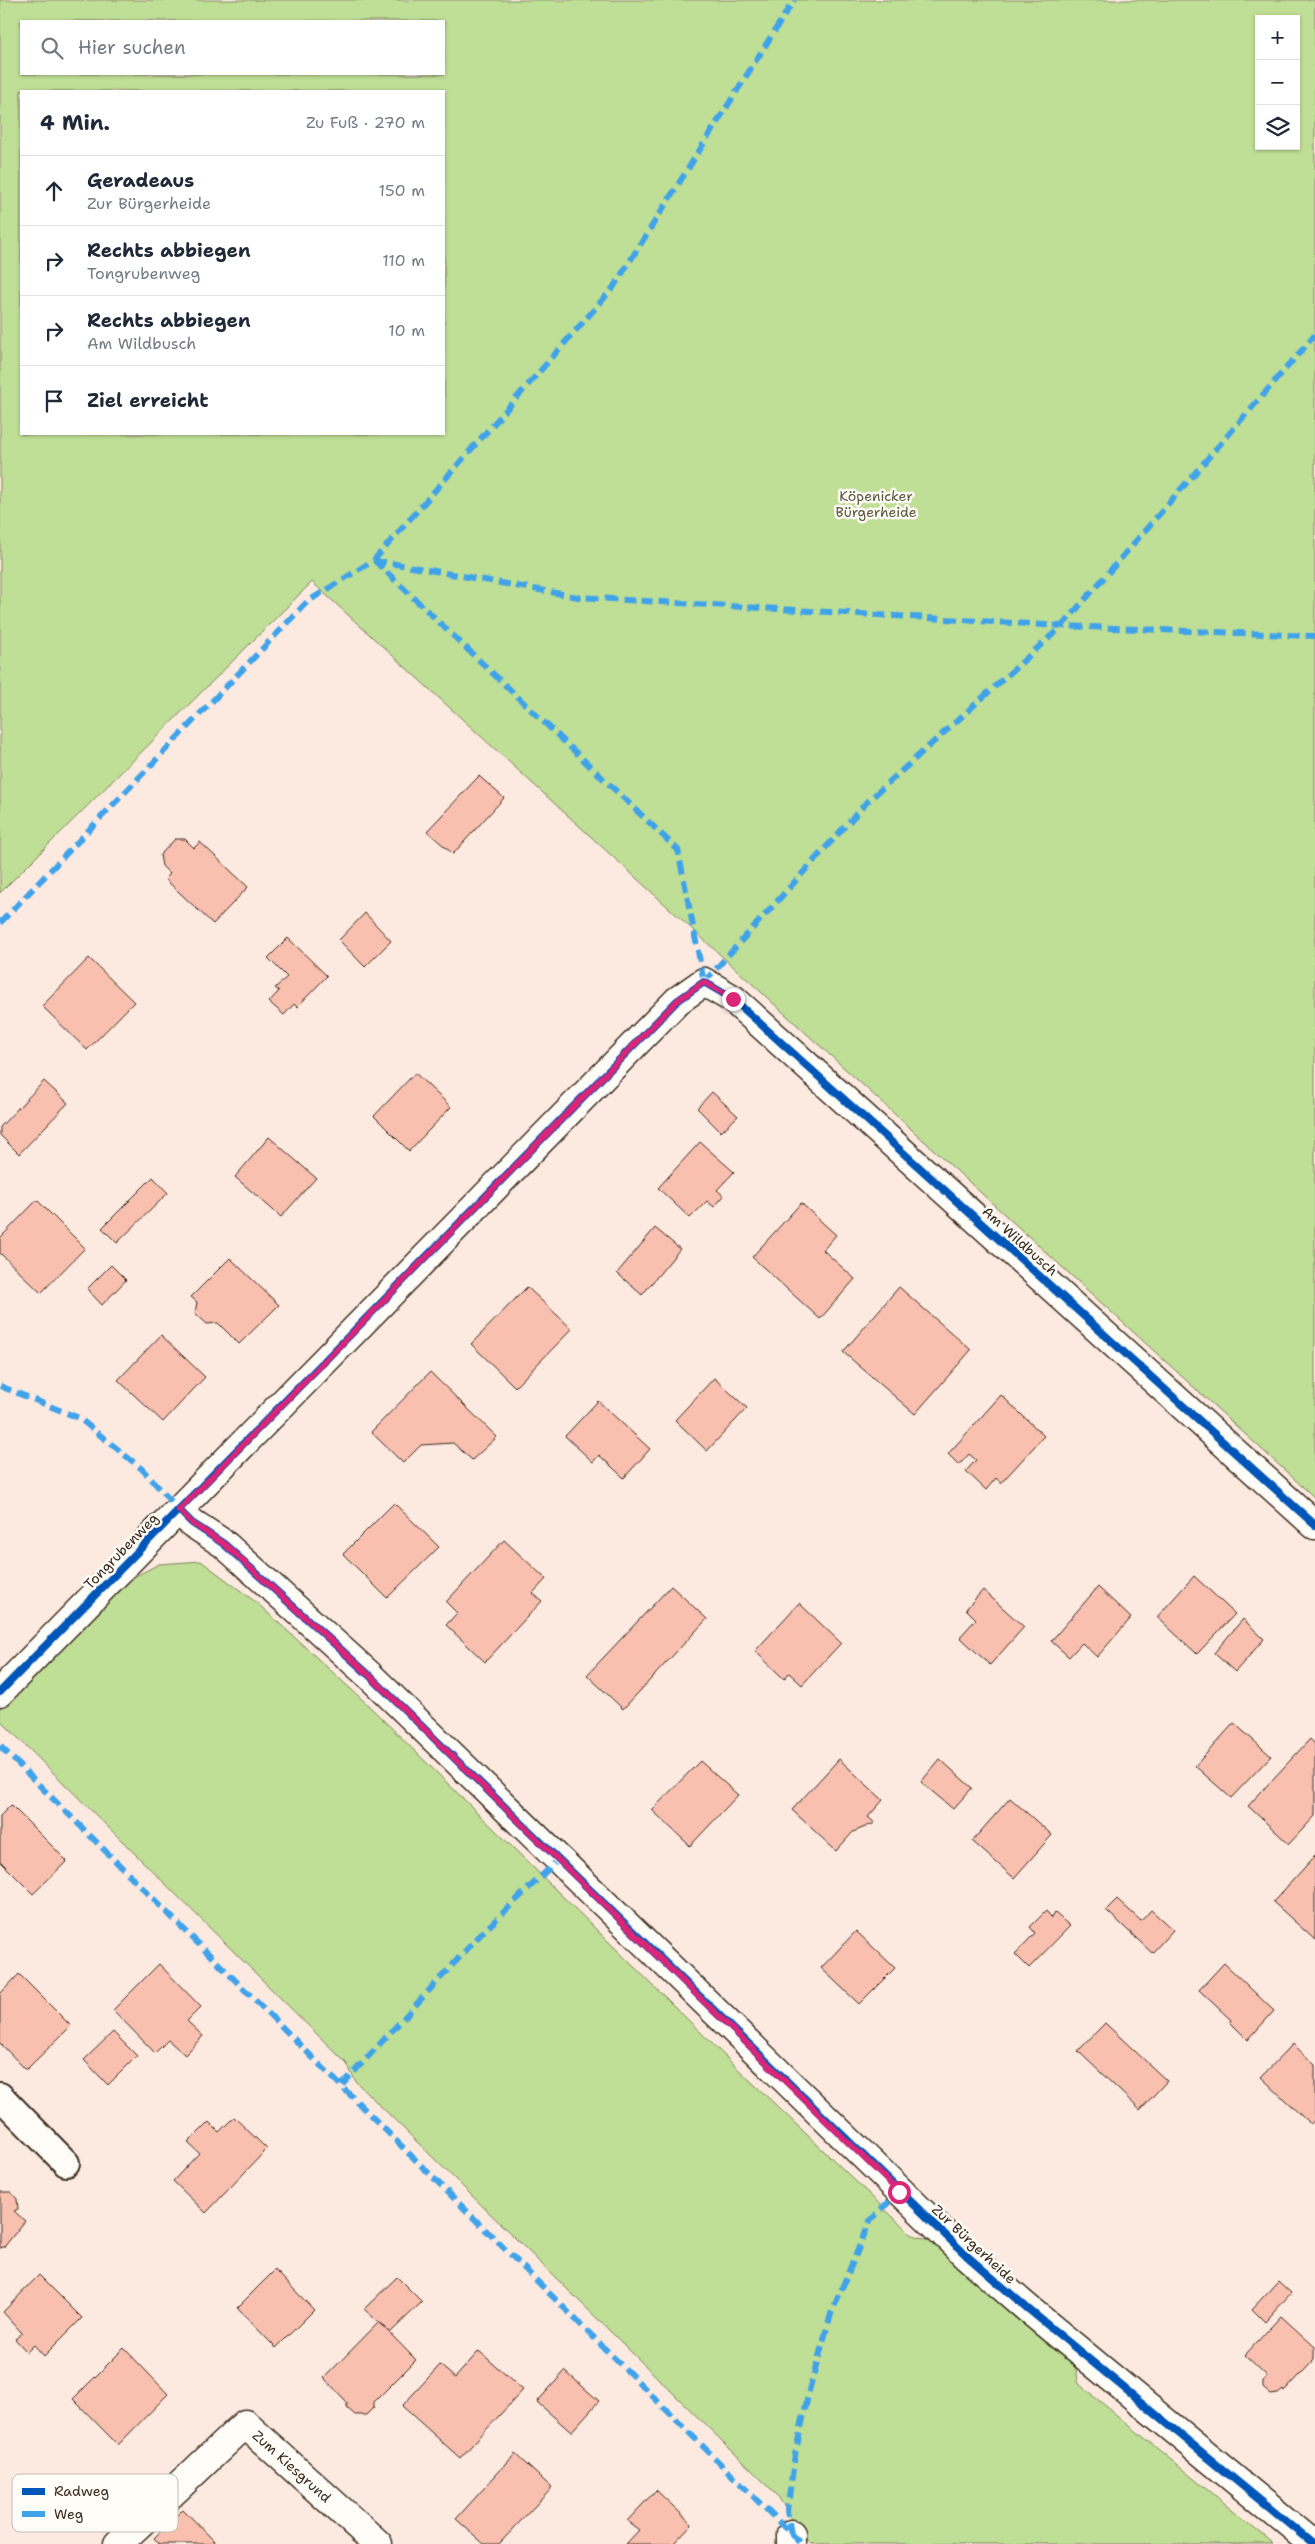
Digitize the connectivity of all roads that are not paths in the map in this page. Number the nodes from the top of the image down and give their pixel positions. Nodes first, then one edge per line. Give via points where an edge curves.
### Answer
1 (704, 982) joint
2 (179, 1510) junction
3 (1315, 1525) edge
4 (0, 1692) edge
5 (0, 2096) edge
6 (66, 2162) dead end
7 (178, 2487) edge
8 (131, 2532) edge
9 (118, 2544) edge
10 (378, 2544) edge
11 (1313, 2544) edge

1 - 2 street, Tongrubenweg via 677,1001
1 - 3 street, Am Wildbusch via 733,999
2 - 4 street, Tongrubenweg
2 - 11 street, Zur Bürgerheide via 192,1523 224,1544 369,1675 968,2256 1026,2308
5 - 6 lane
7 - 10 street, Zum Kiesgrund via 245,2424
8 - 9 street, Zum Kiesgrund

